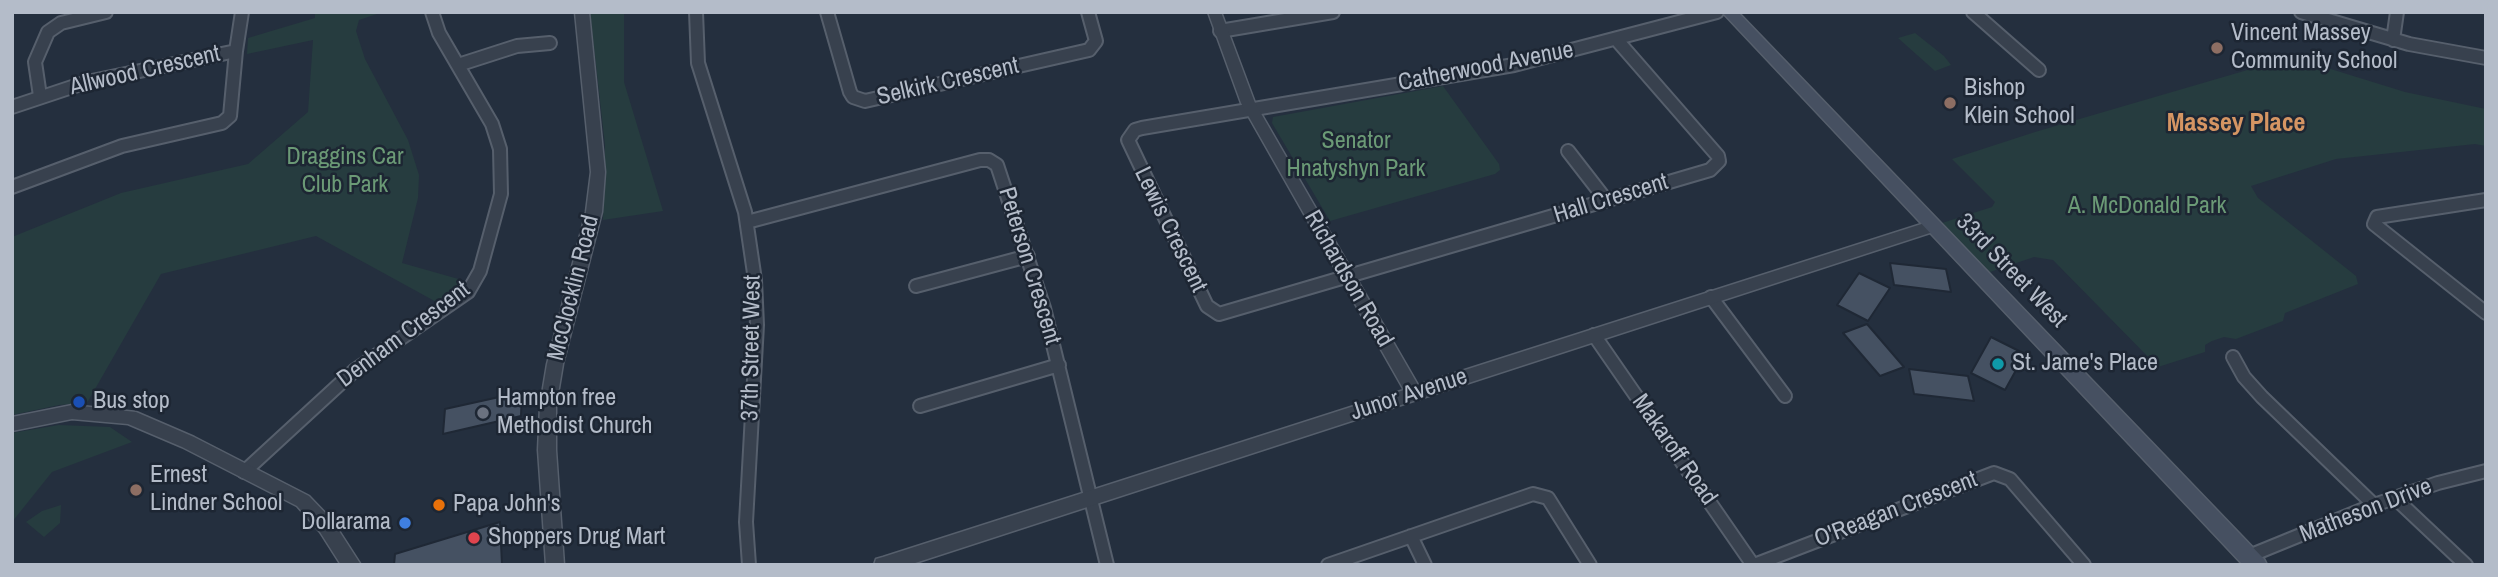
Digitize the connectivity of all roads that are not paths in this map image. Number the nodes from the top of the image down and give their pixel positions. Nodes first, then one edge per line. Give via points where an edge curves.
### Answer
1 (106, 12) edge
2 (242, 12) edge
3 (432, 12) edge
4 (582, 12) edge
5 (696, 12) edge
6 (827, 12) edge
7 (1088, 12) edge
8 (1214, 12) edge
9 (1332, 12) edge
10 (1717, 12) edge
11 (1729, 12) edge
12 (1973, 12) edge
13 (2301, 12) edge
14 (2397, 12) edge
15 (1220, 31) junction
16 (1616, 39) junction
17 (2393, 40) junction
18 (550, 43) dead end
19 (236, 51) junction
20 (2485, 59) edge
21 (458, 65) junction
22 (2039, 70) dead end
23 (40, 96) junction
24 (12, 107) edge
25 (1252, 110) junction
26 (1568, 151) dead end
27 (12, 187) edge
28 (1606, 200) junction
29 (2486, 200) edge
30 (747, 222) junction
31 (1934, 226) junction
32 (1028, 256) junction
33 (1347, 277) junction
34 (916, 286) dead end
35 (1711, 297) junction
36 (2486, 313) edge
37 (1594, 335) junction
38 (2234, 357) dead end
39 (1059, 365) junction
40 (1414, 393) junction
41 (1785, 396) dead end
42 (920, 405) dead end
43 (12, 424) edge
44 (2486, 471) edge
45 (244, 472) junction
46 (1091, 497) junction
47 (2395, 498) junction
48 (2374, 505) junction
49 (1410, 537) junction
50 (343, 560) edge
51 (2253, 560) edge
52 (555, 565) edge
53 (749, 565) edge
54 (883, 565) edge
55 (1107, 565) edge
56 (1328, 565) edge
57 (1425, 565) edge
58 (1590, 565) edge
59 (1754, 565) edge
60 (2084, 565) edge
61 (2466, 565) edge

1 - 23 street via 61,23 48,32 35,62
2 - 19 street
3 - 21 street, Denham Crescent
4 - 52 street, McClocklin Road via 598,172 594,212 548,406
5 - 30 street, 37th Street West via 698,63
6 - 7 street, Selkirk Crescent via 850,92 865,101 1089,50 1096,41
8 - 15 street, Richardson Road
9 - 15 street
10 - 16 street, Catherwood Avenue
11 - 31 main road, 33rd Street West
12 - 22 street
13 - 17 street
14 - 17 street
15 - 25 street, Richardson Road
16 - 25 street, Catherwood Avenue via 1514,65
16 - 28 street, Hall Crescent via 1719,161 1710,170
17 - 20 street
18 - 21 street via 517,46
19 - 23 street, Allwood Crescent
19 - 27 street, Allwood Crescent via 230,116 222,122 122,146
21 - 45 street, Denham Crescent via 492,124 502,163 497,211 474,284 457,301 363,364
23 - 24 street, Allwood Crescent
25 - 33 street, Richardson Road
25 - 33 street, Lewis Crescent via 1142,128 1128,137 1207,306 1219,314
26 - 28 street
28 - 33 street, Hall Crescent
29 - 36 street via 2377,217 2374,224
30 - 32 street, Peterson Crescent via 989,160 1000,170
30 - 53 street, 37th Street West via 757,325 746,522
31 - 35 street, Junor Avenue
31 - 51 main road, 33rd Street West
32 - 34 street
32 - 39 street, Peterson Crescent
33 - 40 street, Richardson Road
35 - 37 street, Junor Avenue
35 - 41 street
37 - 40 street, Junor Avenue
37 - 59 street, Makaroff Road
38 - 48 street via 2262,397
39 - 42 street
39 - 46 street, Peterson Crescent
40 - 46 street, Junor Avenue
43 - 45 street via 72,412 124,416 188,442
44 - 47 street, Matheson Drive
45 - 50 street via 303,501 326,526
46 - 54 street, Junor Avenue
46 - 55 street
47 - 48 street, Matheson Drive
47 - 61 street
48 - 51 street, Matheson Drive
49 - 56 street
49 - 57 street
49 - 58 street via 1525,496 1541,495 1549,498
59 - 60 street, O'Reagan Crescent via 1994,473 2010,479

